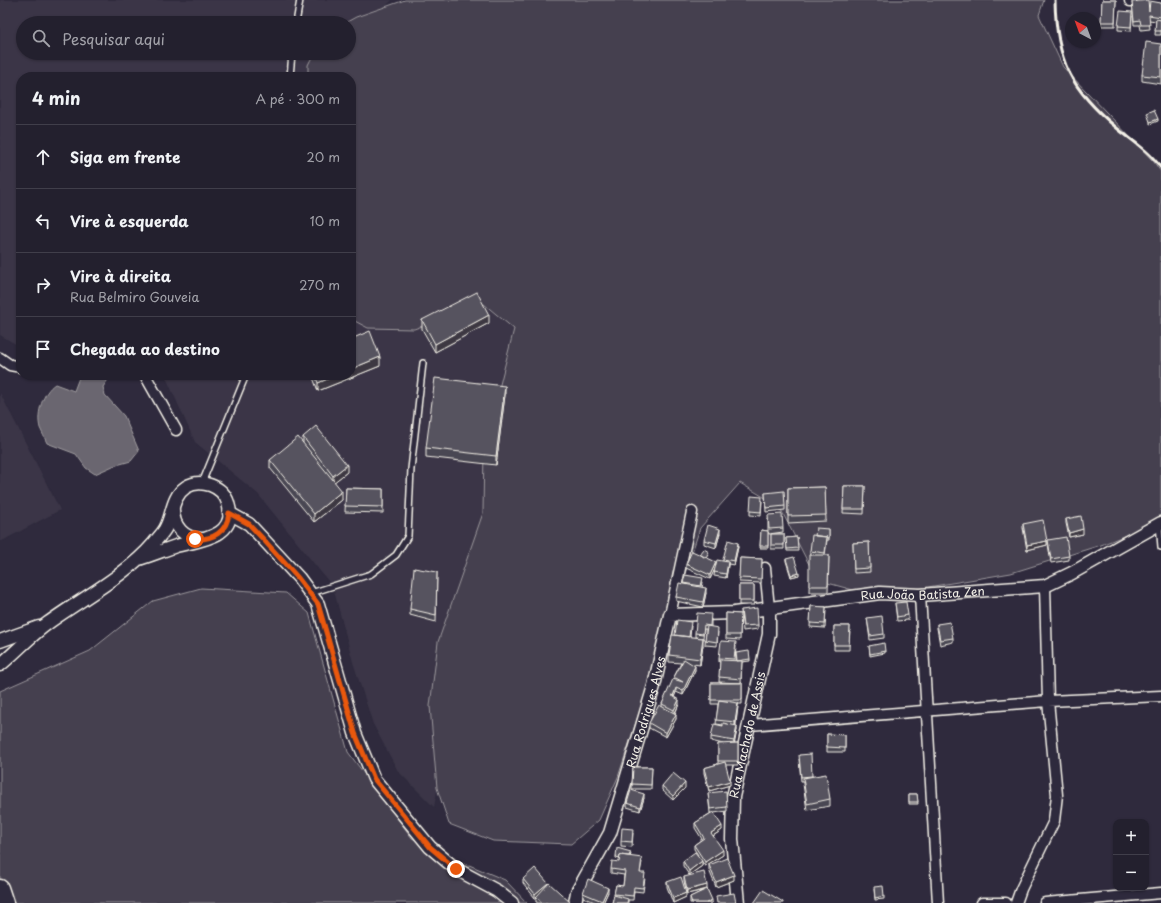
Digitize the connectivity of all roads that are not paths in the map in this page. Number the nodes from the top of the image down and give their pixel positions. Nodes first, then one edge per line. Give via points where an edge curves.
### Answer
1 (300, 0) edge
2 (1130, 1) dead end
3 (1161, 1) edge
4 (297, 16) edge
5 (291, 60) edge
6 (290, 72) edge
7 (0, 358) edge
8 (423, 363) dead end
9 (16, 366) edge
10 (148, 380) edge
11 (244, 380) edge
12 (176, 430) dead end
13 (202, 483) junction
14 (173, 508) junction
15 (692, 512) dead end
16 (229, 513) junction
17 (1160, 524) edge
18 (204, 540) junction
19 (1161, 547) edge
20 (139, 559) junction
21 (765, 568) dead end
22 (1045, 586) junction
23 (310, 593) junction
24 (920, 595) junction
25 (769, 608) junction
26 (670, 615) junction
27 (46, 624) junction
28 (0, 642) edge
29 (0, 665) edge
30 (1161, 696) edge
31 (1048, 701) junction
32 (926, 711) junction
33 (749, 724) junction
34 (0, 888) edge
35 (1161, 893) edge
36 (5, 903) edge
37 (512, 903) edge
38 (575, 903) edge
39 (738, 903) edge
40 (938, 903) edge
41 (982, 903) edge
42 (1006, 903) edge
43 (1016, 903) edge
44 (1045, 903) edge

1 - 4 lane
2 - 3 street
5 - 6 lane
7 - 9 street
8 - 23 lane via 411,469 408,536 396,555 370,574
10 - 12 street
11 - 13 lane
13 - 14 street via 194,484 180,493
13 - 16 street via 218,488 228,502
14 - 18 street via 176,524 181,531 191,538
14 - 20 street via 166,529
15 - 26 street, Rua Rodrigues Alves
16 - 18 street via 225,527
16 - 23 street via 254,529
17 - 19 lane
17 - 22 street, Rua João Batista Zen
18 - 20 street
20 - 27 street
21 - 25 street, Rua Machado de Assis
22 - 24 street, Rua João Batista Zen
22 - 31 street
23 - 37 street via 318,604 355,733 374,779 430,847 456,869 497,891
24 - 25 street, Rua João Batista Zen via 880,593
24 - 32 street
25 - 26 street, Rua João Batista Zen via 734,613
25 - 33 street, Rua Machado de Assis via 769,634
26 - 38 street, Rua Rodrigues Alves via 654,686 610,833 577,892
27 - 28 street
27 - 29 street
30 - 31 street
31 - 32 street
31 - 43 street via 1057,795 1054,821
32 - 33 street
32 - 40 street
33 - 39 street, Rua Machado de Assis via 733,797 732,839
34 - 36 main road
35 - 44 street
41 - 42 street

